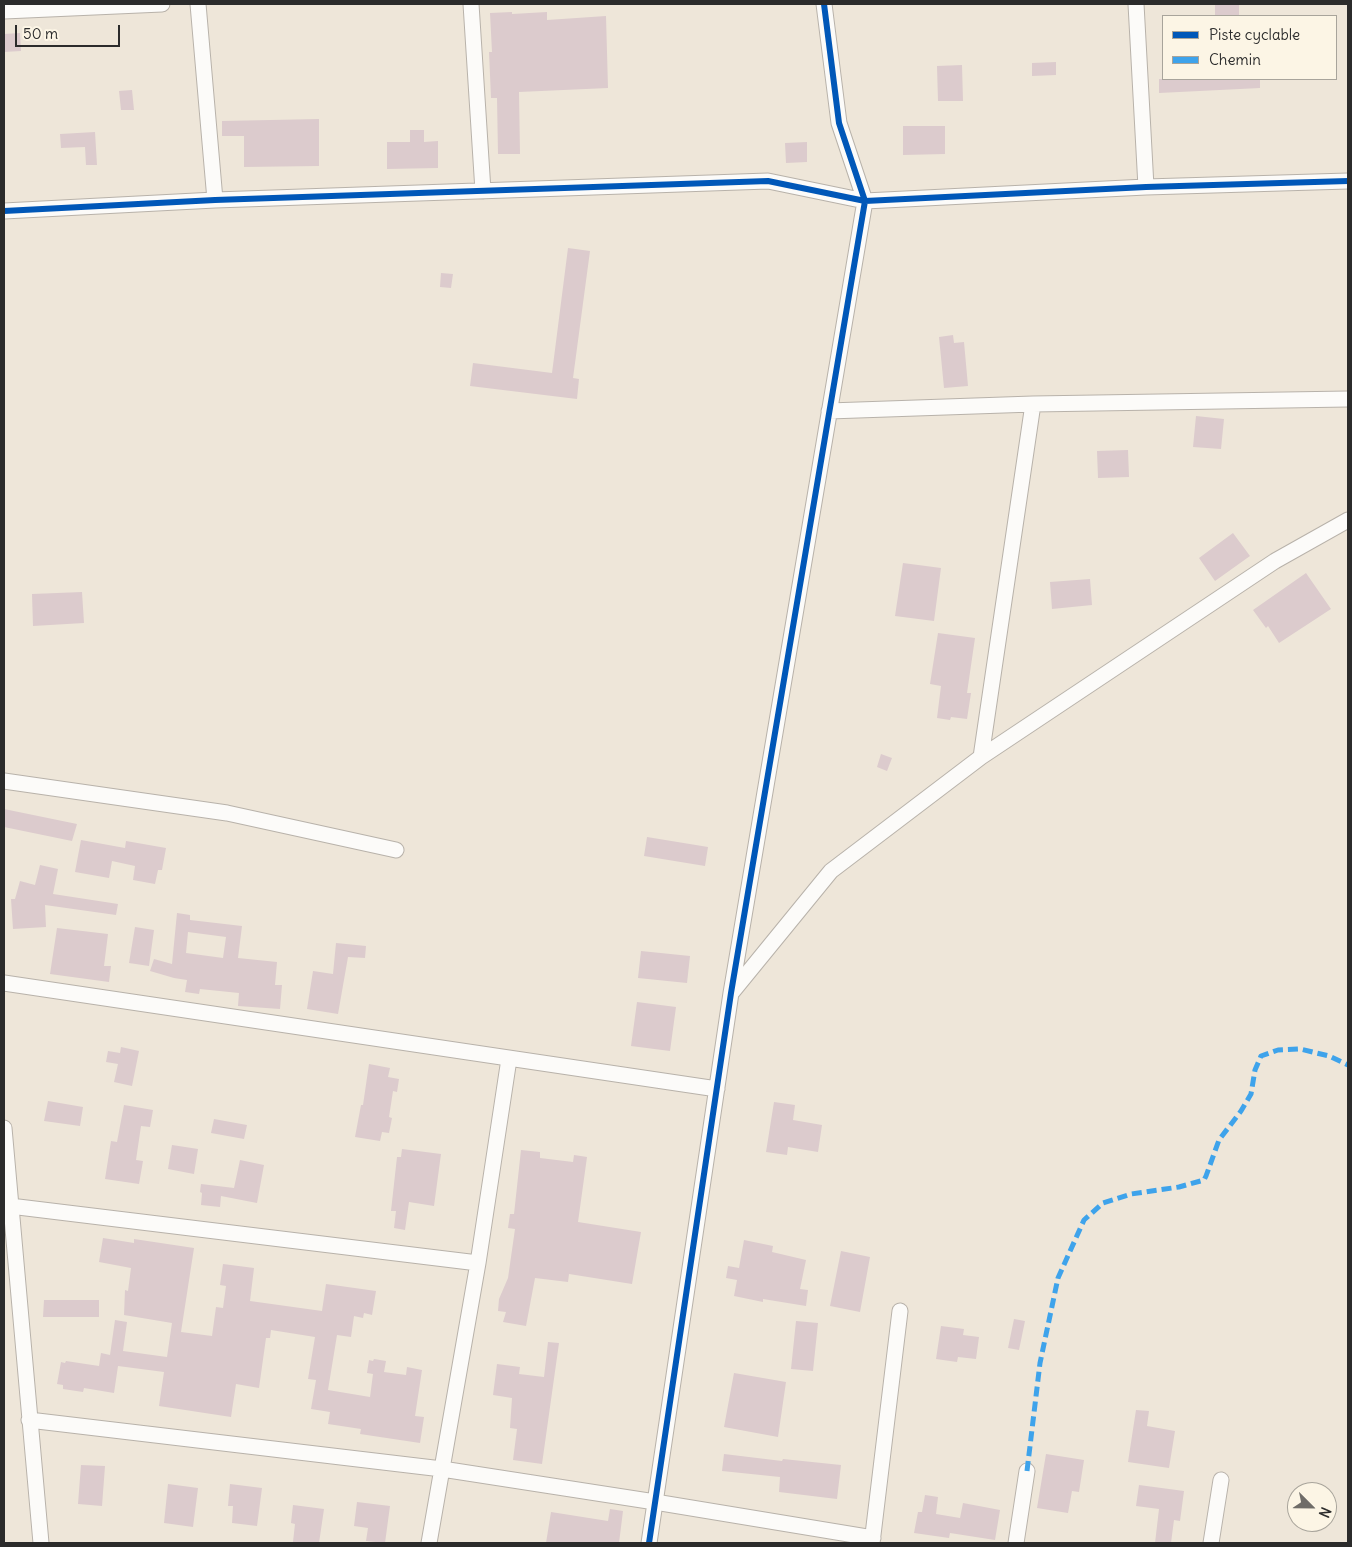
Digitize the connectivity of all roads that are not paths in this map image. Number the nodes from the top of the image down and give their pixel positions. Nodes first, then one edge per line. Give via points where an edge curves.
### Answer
1 (162, 4) edge
2 (198, 4) edge
3 (471, 4) edge
4 (824, 4) edge
5 (1136, 4) edge
6 (4, 11) edge
7 (1348, 181) edge
8 (1146, 187) junction
9 (483, 191) junction
10 (215, 200) junction
11 (865, 201) junction
12 (4, 211) edge
13 (1348, 399) edge
14 (1033, 404) junction
15 (829, 411) junction
16 (1348, 520) edge
17 (981, 757) junction
18 (4, 781) edge
19 (396, 850) dead end
20 (4, 983) edge
21 (731, 993) junction
22 (509, 1059) junction
23 (717, 1089) junction
24 (4, 1128) edge
25 (10, 1206) junction
26 (478, 1263) junction
27 (900, 1311) dead end
28 (29, 1420) junction
29 (442, 1469) junction
30 (1027, 1471) dead end
31 (1221, 1480) dead end
32 (655, 1502) junction
33 (873, 1541) edge
34 (41, 1543) edge
35 (429, 1543) edge
36 (649, 1543) edge
37 (1016, 1543) edge
38 (1211, 1543) edge

1 - 6 street
2 - 10 street
3 - 9 street
4 - 11 street via 840,122
5 - 8 street
7 - 8 street
8 - 11 street
9 - 10 street
9 - 11 street via 768,181
10 - 12 street
11 - 15 street
13 - 14 street
14 - 15 street
14 - 17 street
15 - 21 street
16 - 17 street via 1275,561
17 - 21 street via 830,871
18 - 19 street via 228,813
20 - 22 street
21 - 23 street
22 - 23 street
22 - 26 street
23 - 32 street
24 - 25 street
25 - 26 street
25 - 28 street
26 - 29 street
27 - 33 street
28 - 29 street
28 - 34 street
29 - 32 street
29 - 35 street
30 - 37 street
31 - 38 street
32 - 33 street
32 - 36 street

